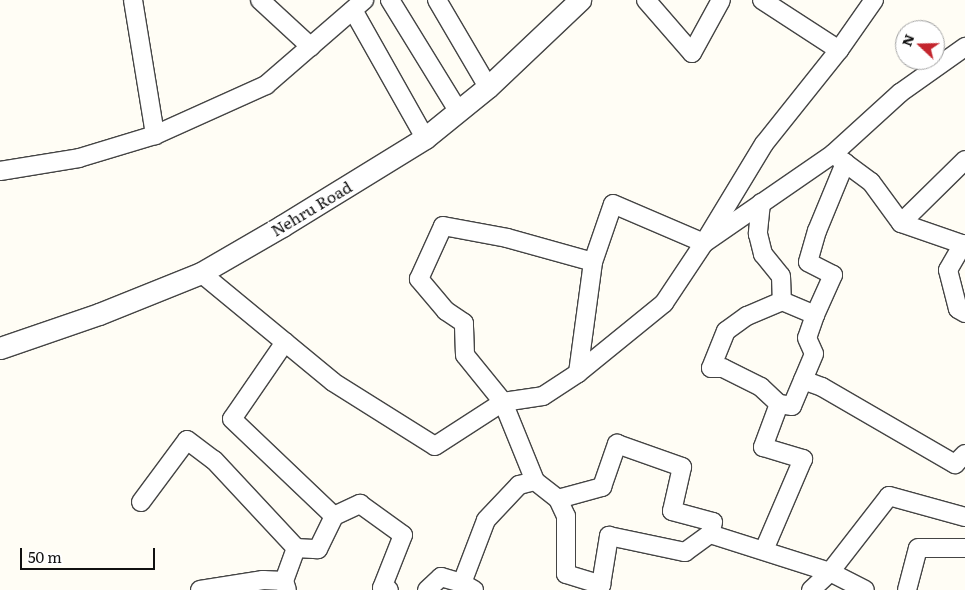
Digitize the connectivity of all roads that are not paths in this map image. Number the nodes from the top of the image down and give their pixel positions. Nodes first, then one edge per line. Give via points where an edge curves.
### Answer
1 (133, 0) edge
2 (260, 0) edge
3 (390, 0) edge
4 (437, 0) edge
5 (580, 0) edge
6 (646, 0) edge
7 (721, 0) edge
8 (762, 0) edge
9 (874, 0) edge
10 (359, 5) edge
11 (310, 46) junction
12 (965, 47) edge
13 (839, 50) junction
14 (488, 87) junction
15 (459, 112) junction
16 (155, 135) junction
17 (425, 138) junction
18 (839, 159) junction
19 (965, 160) edge
20 (0, 172) edge
21 (761, 203) junction
22 (901, 223) junction
23 (704, 243) junction
24 (964, 245) edge
25 (594, 262) junction
26 (201, 273) junction
27 (782, 301) junction
28 (965, 313) edge
29 (815, 315) junction
30 (285, 342) junction
31 (0, 348) edge
32 (578, 373) junction
33 (803, 380) junction
34 (503, 402) junction
35 (779, 404) junction
36 (965, 454) edge
37 (535, 481) junction
38 (558, 499) junction
39 (141, 502) dead end
40 (334, 516) junction
41 (965, 517) edge
42 (710, 534) junction
43 (296, 548) junction
44 (965, 548) edge
45 (764, 550) junction
46 (830, 572) junction
47 (285, 586) edge
48 (468, 586) edge
49 (200, 590) edge
50 (389, 590) edge
51 (427, 590) edge
52 (810, 590) edge
53 (864, 590) edge
54 (906, 590) edge

1 - 16 street
2 - 11 street
3 - 15 street
4 - 14 street
5 - 14 street, Nehru Road
6 - 7 street via 692,54
8 - 13 street
9 - 13 street
10 - 11 street
10 - 17 street
11 - 16 street via 266,85
12 - 18 street via 900,92
13 - 23 street via 764,144
14 - 15 street, Nehru Road
15 - 17 street, Nehru Road
16 - 20 street via 79,158
17 - 26 street, Nehru Road
18 - 21 street
18 - 22 street via 871,182
18 - 29 street via 808,262 833,275
19 - 22 street
21 - 23 street
21 - 27 street via 758,234 764,254 781,276
22 - 24 street
23 - 25 street via 613,204
23 - 32 street via 664,303
24 - 28 street via 948,270 958,309
25 - 32 street
25 - 34 street via 507,238 444,226 419,279 446,311 464,323 465,355
26 - 30 street
26 - 31 street, Nehru Road via 99,314
27 - 29 street
27 - 35 street via 747,316 726,331 711,368 723,368 761,387
29 - 33 street via 807,338 814,354
30 - 34 street via 333,382 435,446
30 - 40 street via 232,419
32 - 34 street via 543,396
33 - 35 street via 792,406
33 - 36 street via 822,386 954,464
34 - 37 street
35 - 45 street via 763,447 803,459
37 - 38 street
37 - 48 street via 519,485 486,520
38 - 42 street via 602,487 617,444 682,467 672,511 713,522
38 - 42 street via 566,516 566,574 601,585 609,536 684,552
39 - 43 street via 188,440 214,460
40 - 43 street via 318,549
40 - 50 street via 360,504 403,535 382,588
41 - 46 street via 889,496
42 - 45 street
43 - 47 street
44 - 54 street via 918,548
45 - 46 street
46 - 52 street
46 - 53 street
47 - 49 street via 263,580
48 - 51 street via 441,577

